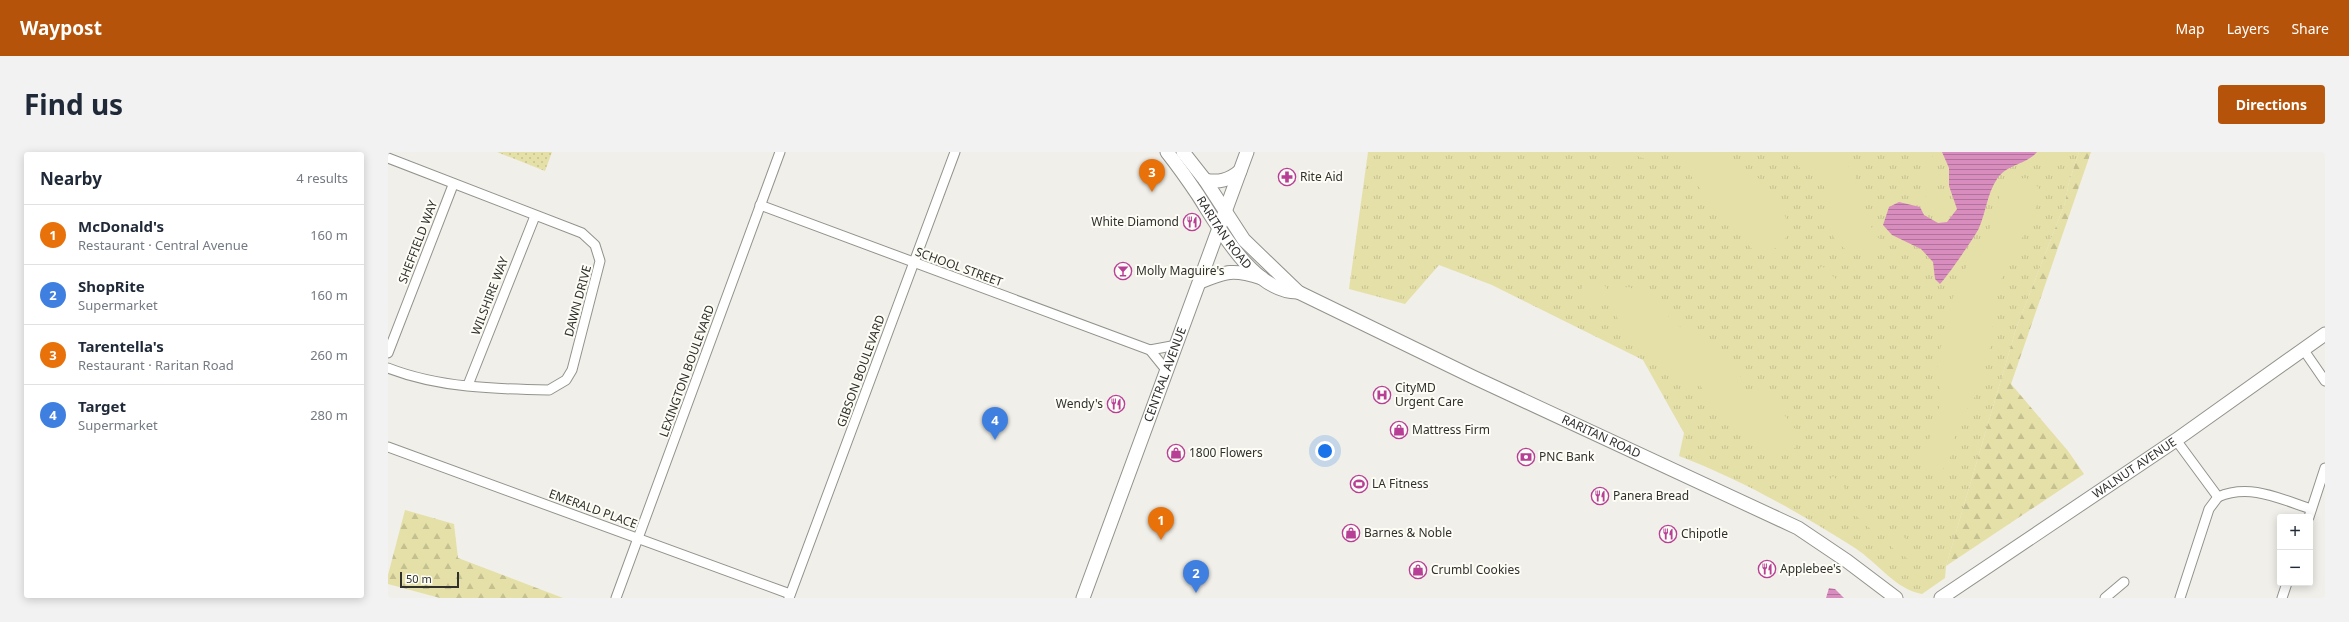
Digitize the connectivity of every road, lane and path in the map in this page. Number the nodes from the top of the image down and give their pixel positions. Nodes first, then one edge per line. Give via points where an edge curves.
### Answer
1 (780, 152) edge
2 (955, 152) edge
3 (1168, 152) edge
4 (1183, 152) edge
5 (1247, 152) edge
6 (388, 158) edge
7 (1240, 171) junction
8 (1205, 180) junction
9 (453, 185) junction
10 (760, 205) junction
11 (1225, 212) junction
12 (535, 216) junction
13 (1219, 228) junction
14 (914, 263) junction
15 (1265, 279) junction
16 (1200, 282) junction
17 (1298, 292) junction
18 (2325, 334) edge
19 (1177, 345) junction
20 (2303, 349) junction
21 (1150, 350) junction
22 (388, 353) edge
23 (388, 368) edge
24 (1167, 371) junction
25 (2325, 382) edge
26 (468, 385) junction
27 (2176, 440) junction
28 (388, 447) edge
29 (2325, 468) edge
30 (2218, 496) junction
31 (2310, 513) edge
32 (639, 538) junction
33 (2124, 582) dead end
34 (2286, 586) edge
35 (789, 596) edge
36 (616, 598) edge
37 (1084, 598) edge
38 (1896, 598) edge
39 (1941, 598) edge
40 (2105, 598) edge
41 (2180, 598) edge
42 (2282, 598) edge

1 - 10 street, LEXINGTON BOULEVARD
2 - 14 street, GIBSON BOULEVARD
3 - 13 main road, RARITAN ROAD
4 - 8 main road, RARITAN ROAD
5 - 7 main road, CENTRAL AVENUE
6 - 9 street, DAWN DRIVE
7 - 8 main road via 1215,182
7 - 11 main road, CENTRAL AVENUE
8 - 11 main road, RARITAN ROAD
9 - 12 street, DAWN DRIVE
9 - 22 street, SHEFFIELD WAY
10 - 14 street, SCHOOL STREET
10 - 32 street, LEXINGTON BOULEVARD
11 - 13 main road, CENTRAL AVENUE
11 - 17 main road, RARITAN ROAD via 1247,244
12 - 26 street, WILSHIRE WAY
12 - 26 street, DAWN DRIVE via 582,233 594,245 600,261 572,370 566,380 549,390
13 - 15 main road, RARITAN ROAD via 1238,255
13 - 16 main road, CENTRAL AVENUE
14 - 21 street, SCHOOL STREET
14 - 35 street, GIBSON BOULEVARD
15 - 16 main road via 1229,271
15 - 17 main road, RARITAN ROAD via 1283,289
16 - 19 main road, CENTRAL AVENUE
17 - 38 main road, RARITAN ROAD via 1473,377 1798,528
18 - 20 main road, WALNUT AVENUE
19 - 21 street
19 - 24 main road, CENTRAL AVENUE
20 - 25 street
20 - 27 main road, WALNUT AVENUE
21 - 24 street
23 - 26 street, DAWN DRIVE via 426,380
24 - 37 main road, CENTRAL AVENUE
27 - 30 street
27 - 39 main road, WALNUT AVENUE
28 - 32 street, EMERALD PLACE
29 - 31 street
30 - 31 street via 2246,490 2256,491
30 - 41 street via 2208,509
32 - 35 street, EMERALD PLACE
32 - 36 street, LEXINGTON BOULEVARD
33 - 40 street
34 - 42 street

